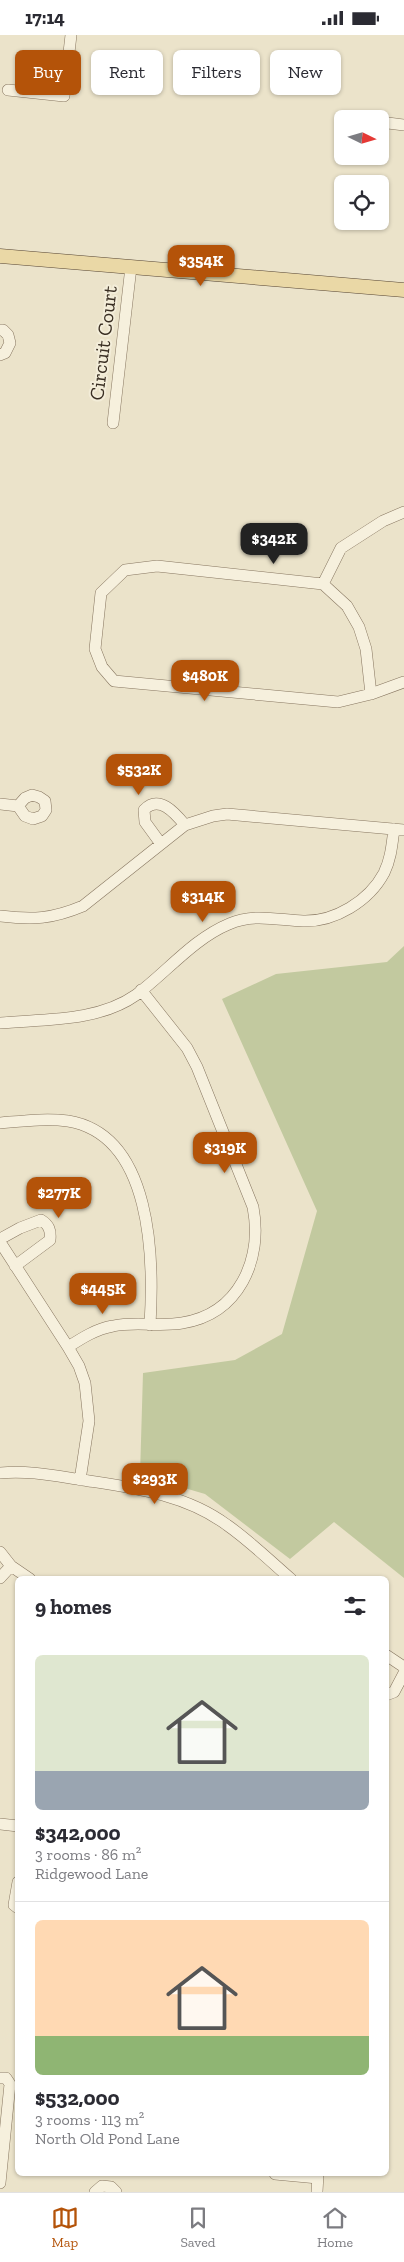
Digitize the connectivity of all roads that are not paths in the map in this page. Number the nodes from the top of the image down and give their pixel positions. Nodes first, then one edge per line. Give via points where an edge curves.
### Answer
1 (71, 35) edge
2 (8, 91) dead end
3 (389, 123) edge
4 (404, 125) edge
5 (0, 256) edge
6 (131, 267) junction
7 (404, 290) edge
8 (0, 330) edge
9 (0, 355) edge
10 (113, 423) dead end
11 (404, 512) edge
12 (323, 584) junction
13 (404, 682) edge
14 (371, 694) junction
15 (0, 804) edge
16 (18, 806) dead end
17 (185, 825) junction
18 (399, 829) edge
19 (161, 844) junction
20 (0, 916) edge
21 (141, 990) junction
22 (0, 1023) edge
23 (0, 1123) edge
24 (0, 1241) edge
25 (16, 1266) junction
26 (150, 1325) junction
27 (68, 1347) junction
28 (0, 1473) edge
29 (80, 1480) junction
30 (0, 1552) edge
31 (11, 1566) junction
32 (26, 1576) edge
33 (287, 1576) edge
34 (0, 1577) edge
35 (389, 1658) edge
36 (404, 1667) edge
37 (404, 1673) edge
38 (389, 1694) edge
39 (0, 1824) edge
40 (15, 1825) edge
41 (0, 2078) edge
42 (3, 2125) edge
43 (318, 2176) edge
44 (0, 2183) edge
45 (95, 2192) edge
46 (116, 2192) edge
47 (316, 2192) edge

1 - 2 street via 64,96
3 - 4 street
5 - 6 main road
6 - 7 main road
6 - 10 street, Circuit Court
8 - 9 street via 8,335 10,343 6,353
11 - 12 street via 383,521 341,548
12 - 14 street via 348,605 360,627
12 - 14 street via 157,566 124,570 100,593 95,649 102,667 114,681 338,702
13 - 14 street
15 - 16 street
17 - 18 street via 227,814
17 - 19 street
17 - 19 street via 164,805 149,805 144,810 145,822
18 - 21 street via 384,873 371,890 343,912 317,921 261,917 231,923 206,937
19 - 20 street via 83,906 41,919
21 - 22 street via 100,1012
21 - 26 street via 197,1067 253,1207 256,1224 253,1260 246,1277 228,1300 197,1320
23 - 26 street via 46,1119 70,1121 101,1135 130,1168 146,1212 152,1282
24 - 25 street
24 - 25 street via 31,1223 41,1220 47,1224 50,1240
25 - 27 street
26 - 27 street via 114,1325 89,1334
27 - 29 street via 79,1365 88,1399
28 - 29 street via 34,1473
29 - 33 street via 160,1493 190,1504 227,1525
30 - 31 street
31 - 32 street
31 - 34 street
35 - 36 street
37 - 38 street via 394,1692
39 - 40 street
41 - 42 street via 10,2084
42 - 44 street
43 - 47 street
45 - 46 street via 102,2186 112,2187

